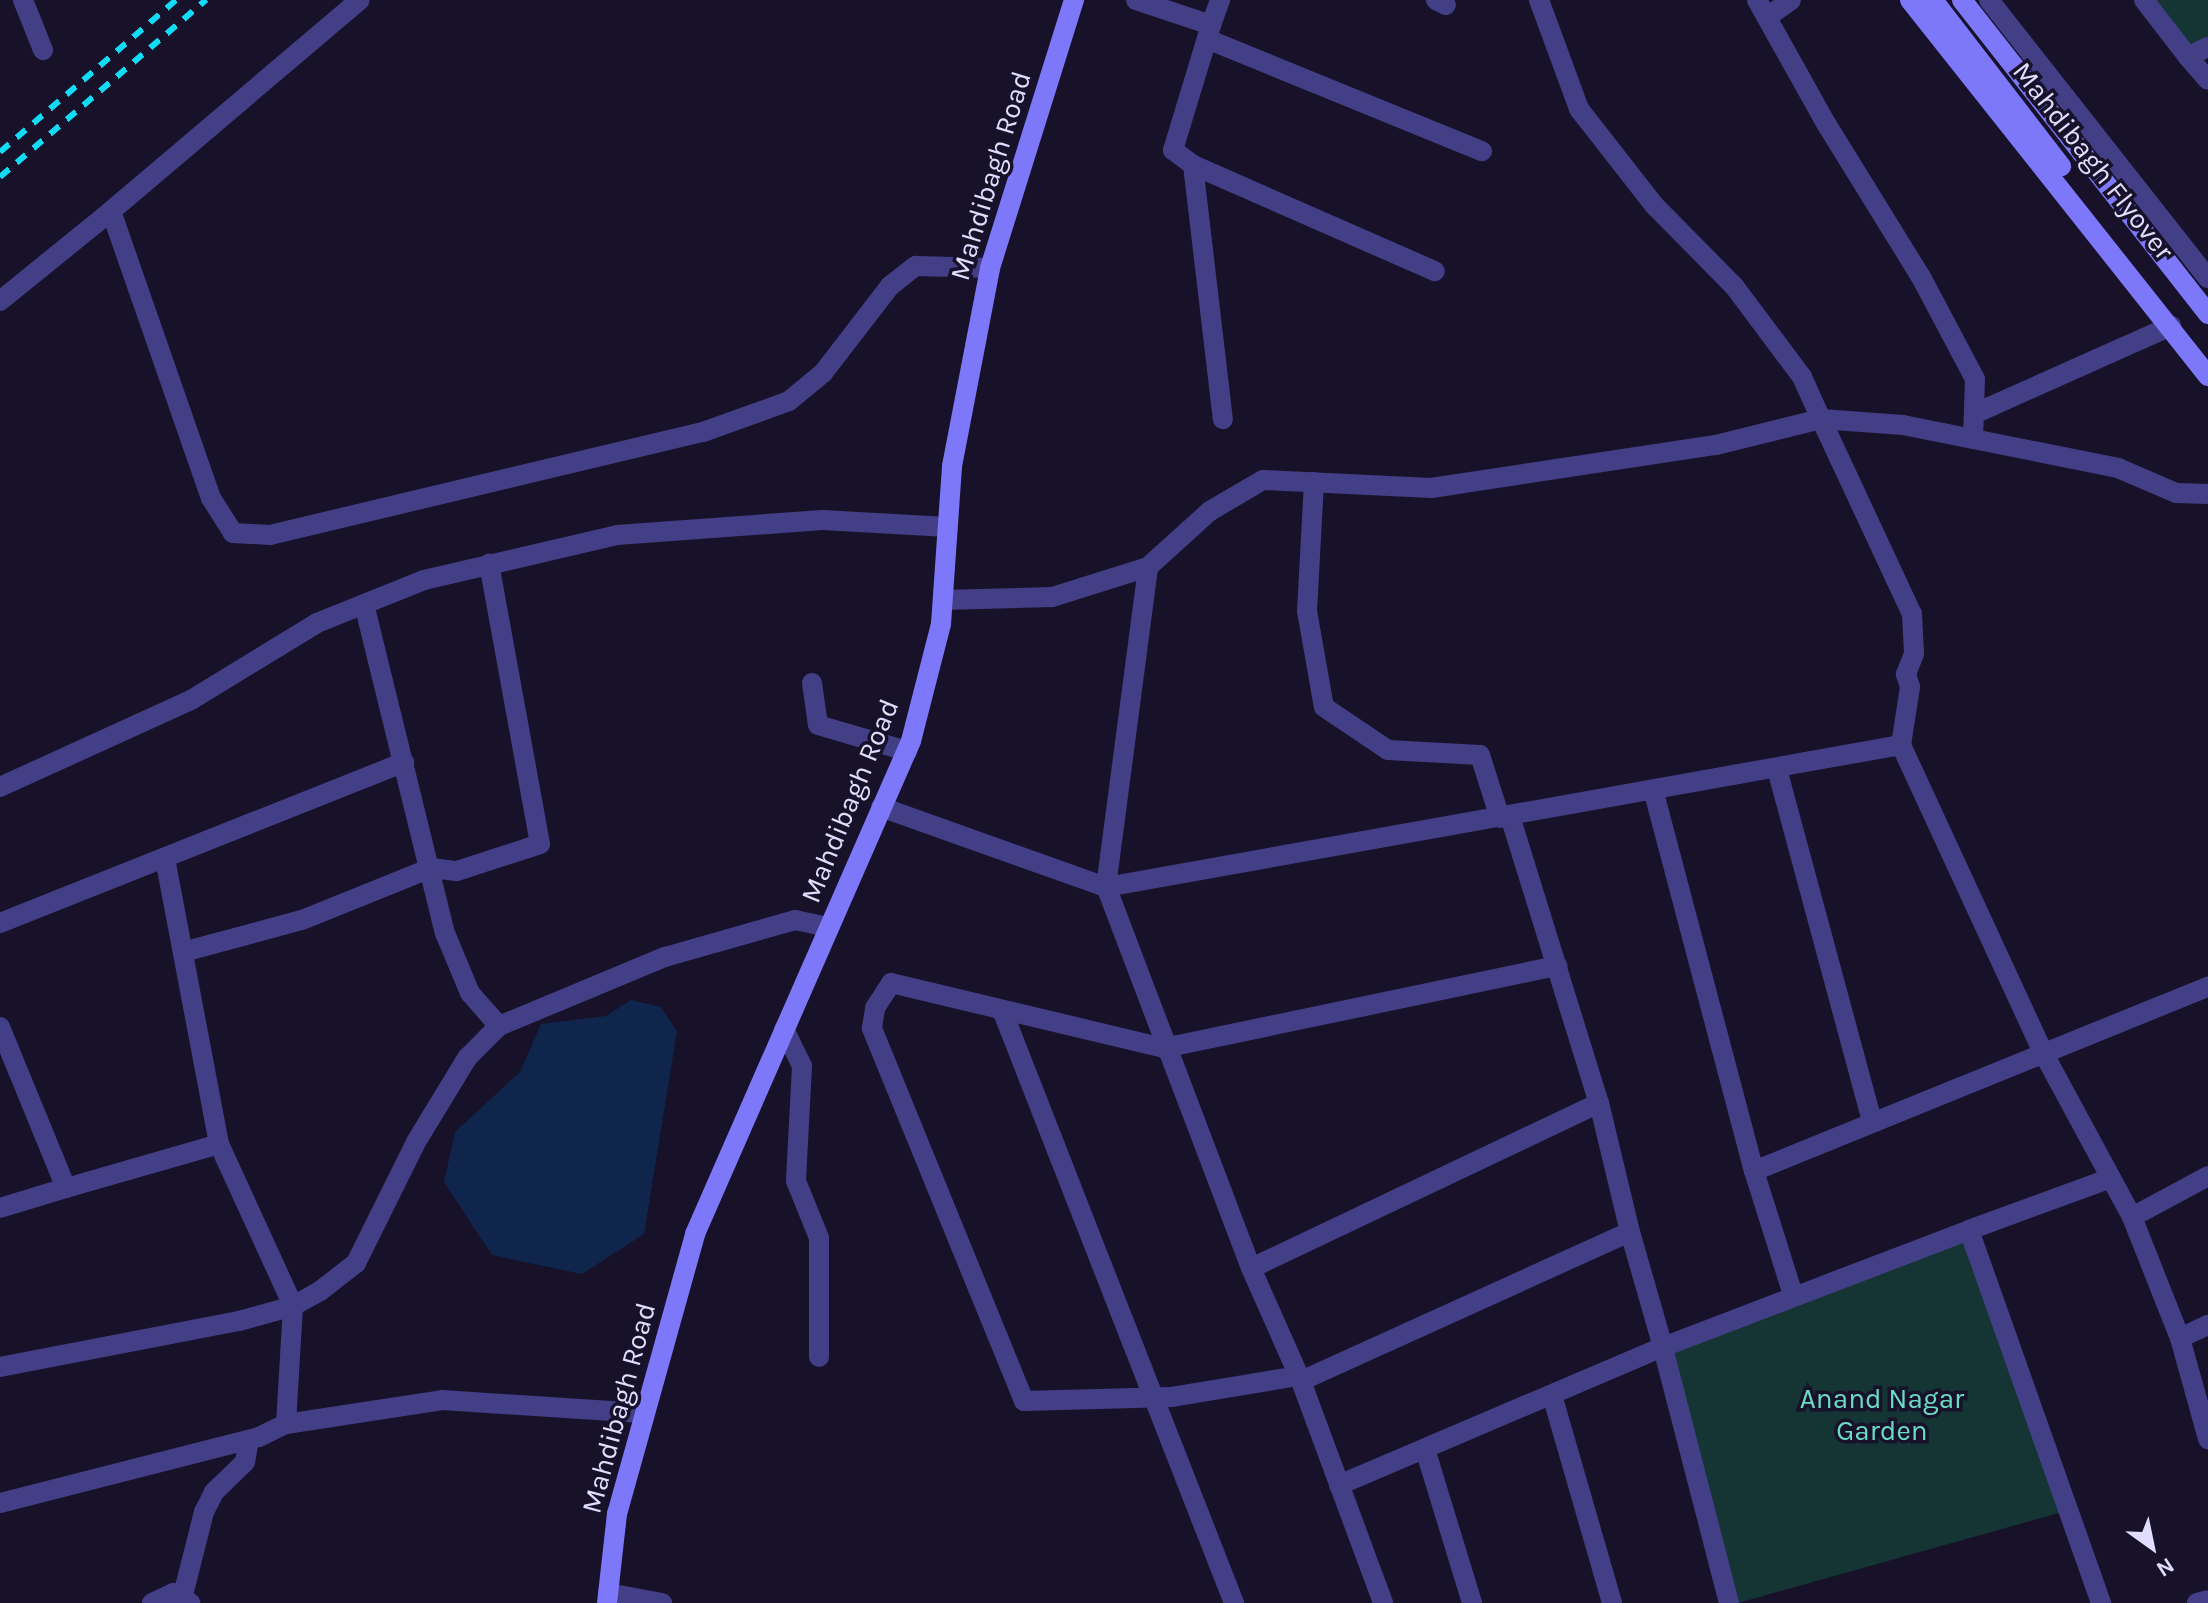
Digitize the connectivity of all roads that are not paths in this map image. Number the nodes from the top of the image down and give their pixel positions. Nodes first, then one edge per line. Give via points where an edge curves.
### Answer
1 (23, 0) edge
2 (360, 0) edge
3 (1074, 0) edge
4 (1136, 0) edge
5 (1220, 0) edge
6 (1539, 0) edge
7 (1791, 0) edge
8 (1910, 0) edge
9 (1933, 0) edge
10 (1962, 0) edge
11 (1989, 0) edge
12 (2144, 0) edge
13 (1762, 8) edge
14 (1209, 32) junction
15 (2208, 47) edge
16 (43, 50) dead end
17 (2188, 57) junction
18 (2208, 80) edge
19 (1482, 151) dead end
20 (1193, 165) junction
21 (111, 211) junction
22 (990, 268) junction
23 (1435, 271) dead end
24 (2208, 278) edge
25 (0, 301) edge
26 (2208, 314) edge
27 (2171, 326) junction
28 (2208, 355) edge
29 (2208, 376) edge
30 (1974, 414) junction
31 (1223, 419) dead end
32 (1821, 419) junction
33 (1973, 439) junction
34 (1314, 482) junction
35 (2208, 494) edge
36 (948, 527) junction
37 (489, 564) junction
38 (1148, 567) junction
39 (943, 600) junction
40 (364, 604) junction
41 (812, 683) dead end
42 (1901, 745) junction
43 (907, 751) junction
44 (404, 762) junction
45 (1777, 769) junction
46 (0, 787) edge
47 (1654, 793) junction
48 (881, 807) junction
49 (1505, 817) junction
50 (165, 859) junction
51 (431, 868) junction
52 (1106, 887) junction
53 (0, 923) edge
54 (829, 927) junction
55 (183, 952) junction
56 (1558, 966) junction
57 (2208, 987) edge
58 (1002, 1010) junction
59 (499, 1026) junction
60 (0, 1027) edge
61 (784, 1029) junction
62 (1164, 1048) junction
63 (2045, 1056) junction
64 (1599, 1103) junction
65 (1872, 1121) junction
66 (219, 1144) junction
67 (1754, 1171) junction
68 (2208, 1176) edge
69 (2111, 1178) junction
70 (66, 1188) junction
71 (0, 1208) edge
72 (2132, 1217) junction
73 (1969, 1230) junction
74 (1630, 1232) junction
75 (1251, 1268) junction
76 (1793, 1295) junction
77 (293, 1306) junction
78 (2208, 1325) edge
79 (2180, 1338) junction
80 (1663, 1347) junction
81 (819, 1357) dead end
82 (0, 1367) edge
83 (1299, 1378) junction
84 (1552, 1395) junction
85 (1154, 1398) junction
86 (642, 1413) junction
87 (286, 1424) junction
88 (2208, 1439) edge
89 (249, 1440) junction
90 (1425, 1449) junction
91 (1339, 1485) junction
92 (0, 1503) edge
93 (608, 1598) edge
94 (186, 1599) edge
95 (2208, 1600) edge
96 (152, 1603) edge
97 (662, 1603) edge
98 (1234, 1603) edge
99 (1383, 1603) edge
100 (1472, 1603) edge
101 (1612, 1603) edge
102 (1729, 1603) edge
103 (2101, 1603) edge
104 (2197, 1603) edge

1 - 16 street
2 - 21 street
3 - 22 street, Mahdibagh Road
4 - 14 street
5 - 14 street
6 - 32 street via 1579,109 1654,205 1734,286 1802,377
7 - 13 street
8 - 27 street
9 - 28 street, Mahdibagh Flyover
10 - 26 street, Mahdibagh Flyover
11 - 24 street
12 - 17 street
13 - 30 street via 1975,379
14 - 19 street
14 - 20 street via 1173,150
15 - 17 street
17 - 18 street
20 - 23 street
20 - 31 street
21 - 22 street via 211,498 233,533 270,535 703,432 789,401 823,373 861,318 916,266
21 - 25 street
22 - 36 street, Mahdibagh Road via 952,466
27 - 29 street
27 - 30 street
30 - 33 street
32 - 33 street via 1903,425
32 - 34 street via 1716,445 1431,488
32 - 42 street via 1912,614 1914,654 1906,674 1910,687
33 - 35 street via 2118,468 2176,493
34 - 38 street via 1263,480 1210,511
34 - 49 street via 1307,611 1324,707 1388,750 1480,755
36 - 37 street via 822,520 617,535
36 - 39 street, Mahdibagh Road
37 - 40 street via 424,580
37 - 51 street via 540,844 457,871
38 - 39 street via 1052,597
38 - 52 street
39 - 43 street, Mahdibagh Road
40 - 44 street
40 - 46 street via 317,623 191,700
41 - 43 street via 818,725
42 - 45 street
42 - 63 street
43 - 48 street, Mahdibagh Road
44 - 50 street
44 - 51 street
45 - 47 street
45 - 65 street
47 - 49 street
47 - 67 street
48 - 52 street
48 - 54 street, Mahdibagh Road
49 - 52 street
49 - 56 street
50 - 53 street
50 - 55 street
51 - 55 street via 302,920
51 - 59 street via 445,933 470,993
52 - 62 street
54 - 59 street via 795,920 665,957
54 - 61 street, Mahdibagh Road
55 - 66 street
56 - 62 street
56 - 64 street
57 - 63 street
58 - 62 street
58 - 85 street
58 - 85 street via 891,983 875,1008 872,1028 1024,1401
59 - 77 street via 467,1058 356,1263
60 - 70 street
61 - 81 street via 802,1066 796,1181 819,1238
61 - 86 street, Mahdibagh Road via 695,1234
62 - 75 street
63 - 65 street
63 - 69 street
64 - 74 street
64 - 75 street
65 - 67 street
66 - 70 street
66 - 77 street
67 - 76 street
68 - 72 street
69 - 72 street
69 - 73 street
70 - 71 street
72 - 79 street
73 - 76 street
73 - 103 street
74 - 80 street
74 - 83 street
75 - 83 street
76 - 80 street
77 - 82 street
77 - 87 street
78 - 79 street
79 - 88 street
80 - 84 street
80 - 102 street
83 - 85 street
83 - 91 street
84 - 90 street
84 - 101 street
85 - 98 street
86 - 87 street via 442,1400
86 - 93 street, Mahdibagh Road via 617,1514
87 - 89 street
89 - 92 street
89 - 94 street via 245,1462 214,1492 204,1512
90 - 91 street
90 - 100 street
91 - 99 street
93 - 97 street
94 - 96 street via 173,1593
95 - 104 street

